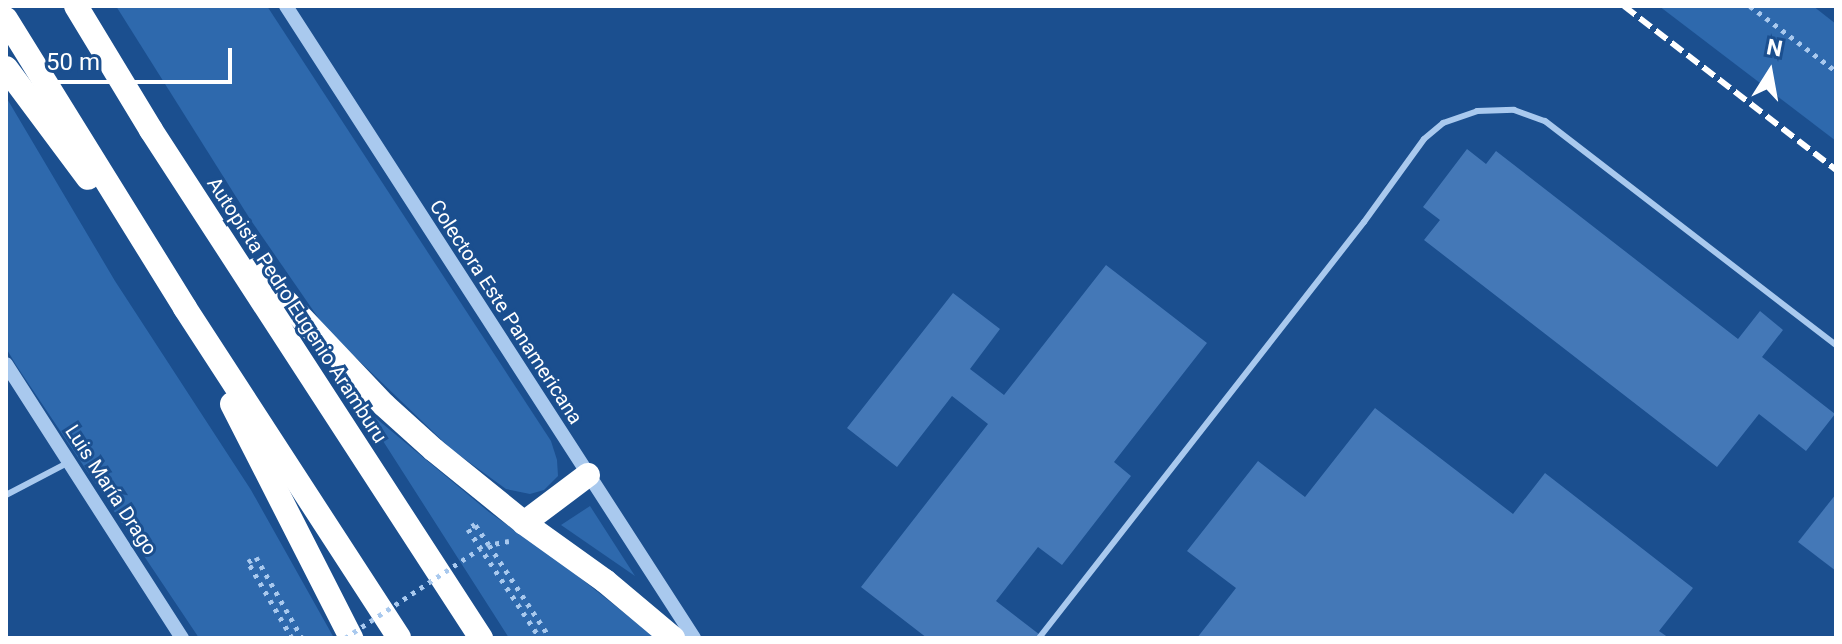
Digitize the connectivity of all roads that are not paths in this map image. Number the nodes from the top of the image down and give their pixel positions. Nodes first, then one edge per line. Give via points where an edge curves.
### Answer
1 (76, 6) edge
2 (286, 6) edge
3 (6, 19) edge
4 (6, 68) edge
5 (215, 227) junction
6 (185, 308) junction
7 (1836, 345) edge
8 (6, 364) edge
9 (69, 462) junction
10 (588, 475) junction
11 (6, 495) edge
12 (519, 532) junction
13 (182, 638) edge
14 (348, 638) edge
15 (399, 638) edge
16 (481, 638) edge
17 (673, 638) edge
18 (694, 638) edge
19 (1039, 638) edge

1 - 5 highway, Autopista Pedro Eugenio Aramburu
2 - 10 street, Colectora Este Panamericana
3 - 6 highway
4 - 6 highway
5 - 12 highway via 384,405
5 - 16 highway, Autopista Pedro Eugenio Aramburu
6 - 14 highway
6 - 15 highway
7 - 19 lane via 1545,121 1514,110 1477,111 1443,123 1424,139
8 - 9 street, Luis María Drago
9 - 11 lane
9 - 13 street, Luis María Drago
10 - 12 highway
10 - 18 street, Colectora Este Panamericana
12 - 17 highway via 605,581

